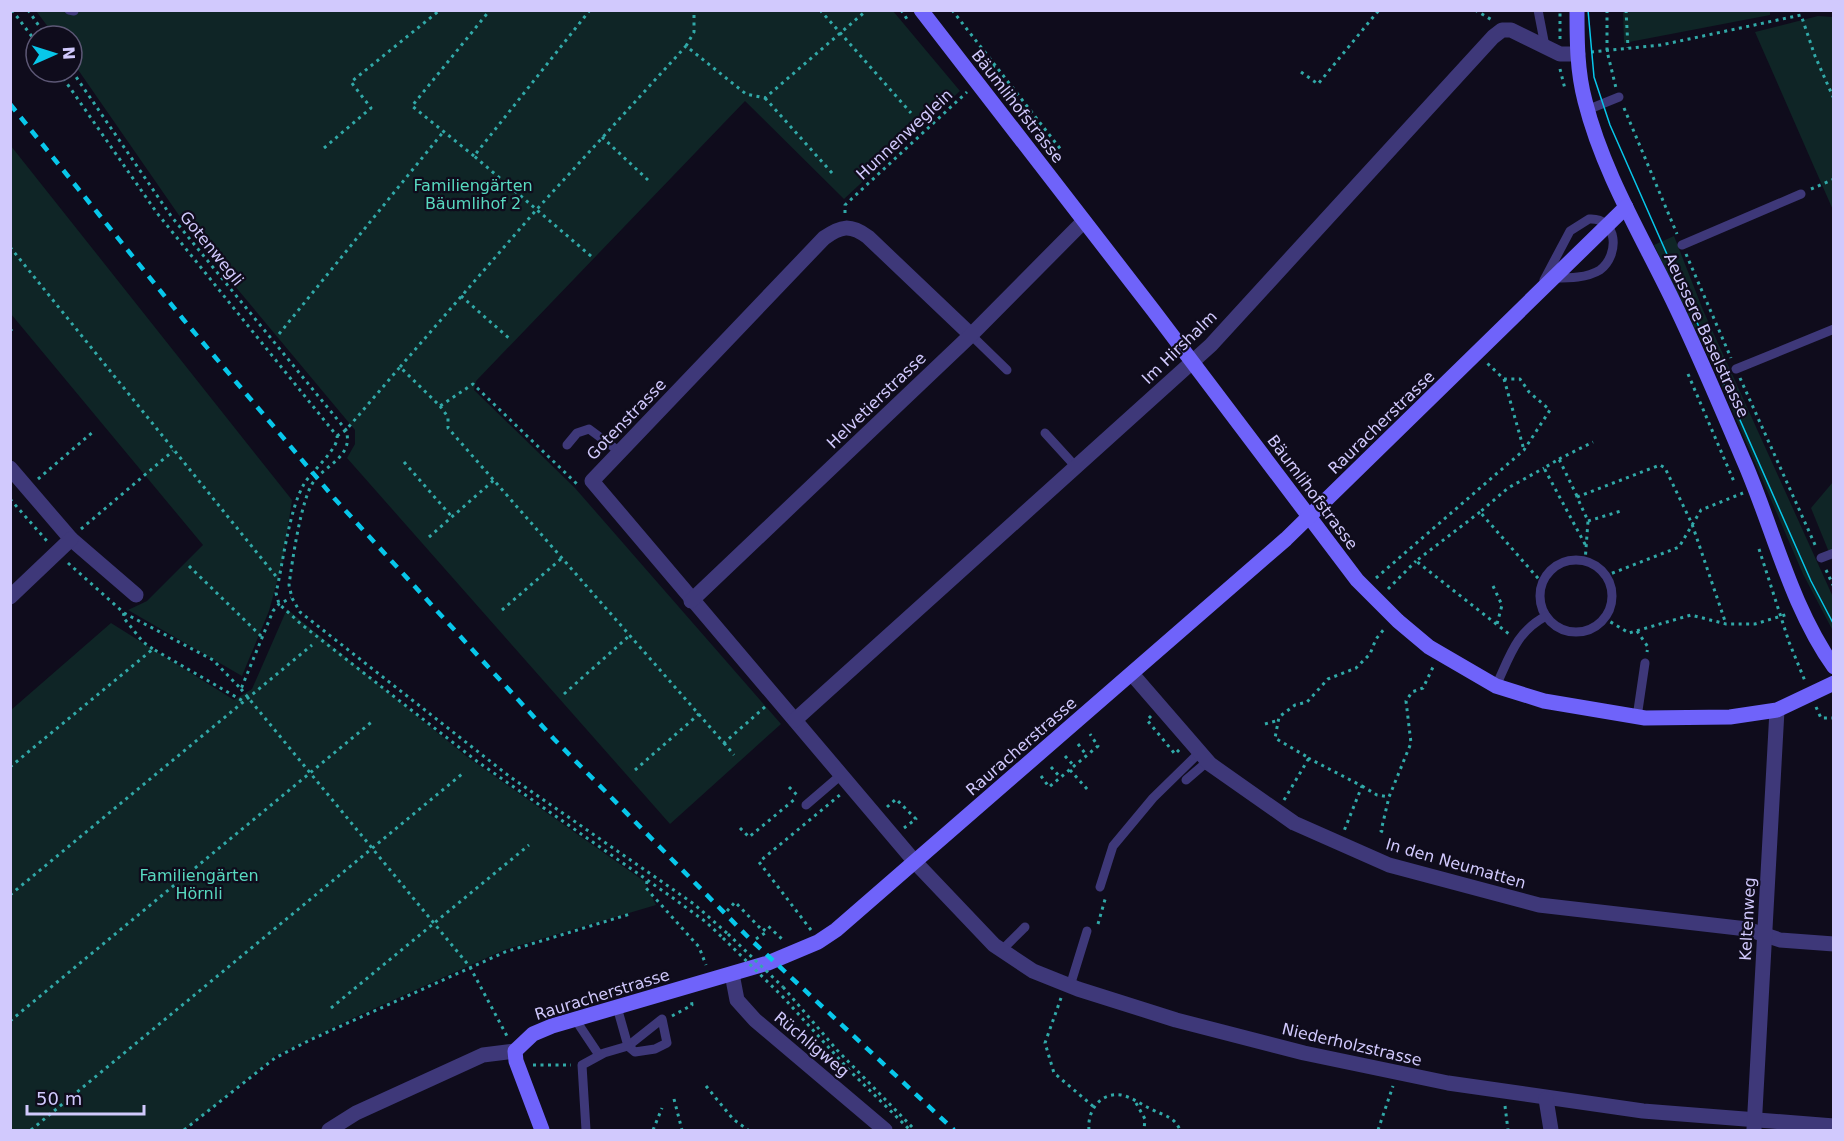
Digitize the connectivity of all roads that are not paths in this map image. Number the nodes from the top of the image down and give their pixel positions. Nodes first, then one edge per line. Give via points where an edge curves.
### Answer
1 (69, 10) edge
2 (921, 10) edge
3 (1538, 10) edge
4 (1577, 10) edge
5 (74, 11) edge
6 (1545, 46) junction
7 (1578, 54) junction
8 (1619, 97) road end
9 (1587, 110) junction
10 (1801, 194) road end
11 (1626, 207) junction
12 (1084, 221) junction
13 (1607, 226) junction
14 (1682, 245) road end
15 (1554, 278) junction
16 (1531, 300) junction
17 (1833, 329) edge
18 (971, 335) junction
19 (1192, 362) junction
20 (1736, 369) road end
21 (1007, 370) dead end
22 (1045, 434) dead end
23 (567, 445) dead end
24 (620, 452) junction
25 (1076, 467) junction
26 (10, 468) edge
27 (1309, 518) junction
28 (71, 539) junction
29 (1833, 553) edge
30 (1821, 558) road end
31 (136, 595) dead end
32 (10, 597) edge
33 (691, 601) junction
34 (1546, 616) junction
35 (1645, 663) road end
36 (1833, 667) edge
37 (1132, 674) junction
38 (1833, 683) edge
39 (1496, 686) junction
40 (1777, 710) junction
41 (1637, 717) junction
42 (795, 720) junction
43 (1204, 756) junction
44 (846, 780) junction
45 (1186, 780) dead end
46 (806, 805) dead end
47 (915, 862) junction
48 (1103, 890) road end
49 (1025, 927) dead end
50 (1087, 931) dead end
51 (1764, 936) junction
52 (1833, 944) edge
53 (1002, 950) junction
54 (732, 974) junction
55 (1068, 986) junction
56 (616, 1007) junction
57 (575, 1019) junction
58 (599, 1055) junction
59 (516, 1058) junction
60 (1546, 1099) junction
61 (1754, 1126) edge
62 (1833, 1126) edge
63 (329, 1131) edge
64 (542, 1131) edge
65 (586, 1131) edge
66 (885, 1131) edge
67 (1551, 1131) edge

1 - 5 lane
2 - 12 main road, Bäumlihofstrasse
3 - 6 lane
4 - 7 main road, Aeussere Baselstrasse
6 - 7 street, Im Hirshalm via 1560,54
6 - 19 street, Im Hirshalm via 1511,30 1502,30 1493,37
7 - 9 main road, Aeussere Baselstrasse
8 - 9 lane
9 - 11 main road, Aeussere Baselstrasse
10 - 14 lane
11 - 13 main road, Rauracherstrasse
11 - 36 main road, Aeussere Baselstrasse via 1675,305 1756,488 1801,610
12 - 18 street, Helvetierstrasse
12 - 19 main road, Bäumlihofstrasse
13 - 15 main road, Rauracherstrasse
13 - 15 lane via 1614,242 1605,264 1592,273
13 - 16 lane via 1597,219 1588,219 1570,231
15 - 16 main road, Rauracherstrasse
16 - 27 main road, Rauracherstrasse
17 - 20 lane
18 - 21 lane
18 - 24 street, Gotenstrasse via 868,237 846,226 836,229
18 - 33 street, Helvetierstrasse
19 - 25 street, Im Hirshalm
19 - 27 main road, Bäumlihofstrasse
22 - 25 lane
23 - 24 lane via 577,433 589,429
24 - 33 street, Gotenstrasse via 592,481
25 - 42 street, Im Hirshalm
26 - 28 street
27 - 37 main road, Rauracherstrasse
27 - 39 main road, Bäumlihofstrasse via 1364,588 1394,617 1440,654
28 - 31 street
28 - 32 street
29 - 30 lane
33 - 42 street, Gotenstrasse
34 - 34 lane via 1541,606 1542,584 1557,566 1585,562 1605,576 1611,601 1605,618 1590,630 1565,631
34 - 39 lane via 1529,625 1517,640
35 - 41 lane
37 - 43 street, In den Neumatten
37 - 47 main road, Rauracherstrasse
38 - 40 main road, Bäumlihofstrasse
39 - 41 main road, Bäumlihofstrasse via 1544,701
40 - 41 main road, Bäumlihofstrasse via 1730,717
40 - 51 street, Keltenweg
42 - 44 street, Gotenstrasse
43 - 45 lane
43 - 48 lane via 1153,798 1113,846
43 - 51 street, In den Neumatten via 1294,823 1389,865 1539,905 1747,929
44 - 46 lane
44 - 47 street, Gotenstrasse
47 - 53 street, Niederholzstrasse
47 - 54 main road, Rauracherstrasse via 820,941
49 - 53 lane
50 - 55 lane
51 - 52 street, In den Neumatten
51 - 61 street, Keltenweg
53 - 55 street, Niederholzstrasse
54 - 56 main road, Rauracherstrasse
54 - 66 street, Rüchligweg via 737,1000 754,1020
55 - 60 street, Niederholzstrasse via 1176,1020 1304,1053
56 - 57 main road, Rauracherstrasse
56 - 58 lane via 628,1046
57 - 58 lane
57 - 59 main road, Rauracherstrasse via 533,1034
58 - 65 lane via 582,1065
59 - 63 street via 483,1055 356,1113
59 - 64 main road
60 - 61 street, Niederholzstrasse
60 - 67 street
61 - 62 street, Niederholzstrasse

